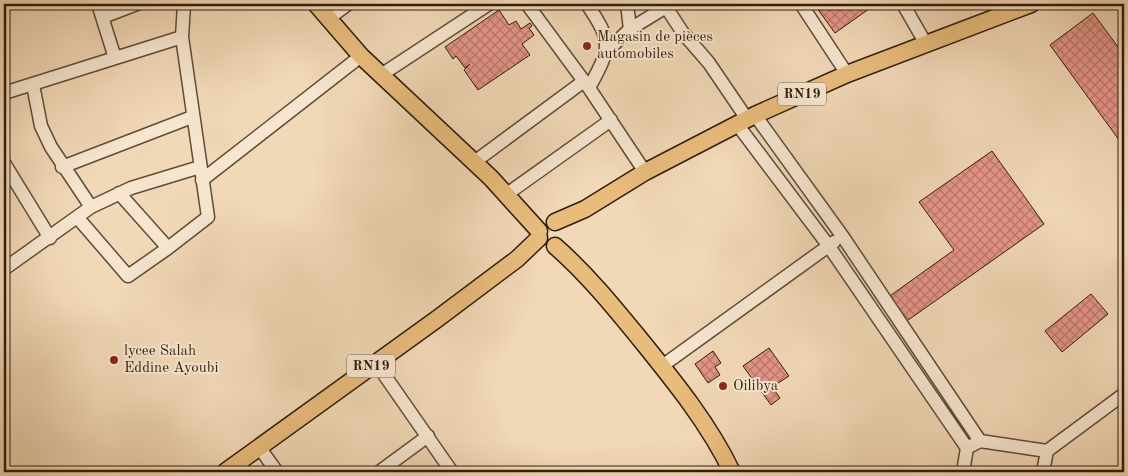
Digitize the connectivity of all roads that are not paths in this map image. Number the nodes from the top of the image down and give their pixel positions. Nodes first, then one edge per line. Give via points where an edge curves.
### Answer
1 (98, 4) edge
2 (137, 4) edge
3 (184, 4) edge
4 (316, 4) edge
5 (348, 4) edge
6 (489, 4) edge
7 (527, 4) edge
8 (587, 4) edge
9 (627, 4) edge
10 (801, 4) edge
11 (903, 4) edge
12 (1031, 4) edge
13 (668, 5) edge
14 (103, 17) junction
15 (328, 19) junction
16 (630, 29) junction
17 (182, 37) junction
18 (926, 44) junction
19 (606, 52) junction
20 (361, 56) junction
21 (115, 58) junction
22 (848, 74) junction
23 (381, 75) junction
24 (33, 85) junction
25 (587, 85) junction
26 (4, 93) edge
27 (192, 117) junction
28 (611, 120) junction
29 (747, 120) junction
30 (4, 163) edge
31 (473, 163) junction
32 (62, 167) junction
33 (645, 172) junction
34 (201, 174) junction
35 (119, 193) junction
36 (507, 194) junction
37 (91, 207) junction
38 (77, 217) junction
39 (550, 235) junction
40 (842, 237) junction
41 (50, 238) junction
42 (828, 245) junction
43 (168, 248) junction
44 (4, 270) edge
45 (376, 362) junction
46 (662, 366) junction
47 (1124, 394) edge
48 (428, 436) junction
49 (980, 441) junction
50 (259, 448) junction
51 (967, 448) junction
52 (1047, 451) junction
53 (729, 466) edge
54 (225, 472) edge
55 (277, 472) edge
56 (378, 472) edge
57 (452, 472) edge
58 (741, 472) edge
59 (963, 472) edge
60 (1043, 472) edge

1 - 14 street
2 - 14 street
3 - 17 street
4 - 15 main road
5 - 15 street
6 - 23 street
7 - 25 street
8 - 19 street via 607,38
9 - 16 street
10 - 22 street
11 - 18 street
12 - 18 main road, RN19
13 - 16 street
13 - 29 street via 683,33 709,64
14 - 21 street
15 - 20 main road
16 - 19 street
17 - 21 street
17 - 27 street
18 - 22 main road, RN19
19 - 25 street via 601,67
20 - 23 main road
20 - 34 street
21 - 24 street
22 - 29 main road, RN19
23 - 31 main road
24 - 26 street
24 - 32 street via 41,126
25 - 28 street
25 - 31 street
27 - 32 street
27 - 34 street
28 - 33 street
28 - 36 street
29 - 33 main road, RN19
29 - 40 street
29 - 42 street
30 - 41 street
31 - 36 main road
32 - 37 street
33 - 39 main road, RN19
34 - 35 street
34 - 43 street via 208,217
35 - 37 street
35 - 43 street
36 - 39 main road
37 - 38 street
38 - 41 street
38 - 43 street via 128,276
39 - 45 main road, RN19
39 - 46 main road
40 - 42 street
40 - 49 street
41 - 44 street
42 - 46 street
42 - 51 street
45 - 48 street
45 - 50 main road, RN19
46 - 53 main road
47 - 52 street
48 - 56 street
48 - 57 street
49 - 51 street
49 - 52 street
50 - 54 main road, RN19
50 - 55 street
51 - 59 street
52 - 60 street
53 - 58 street

